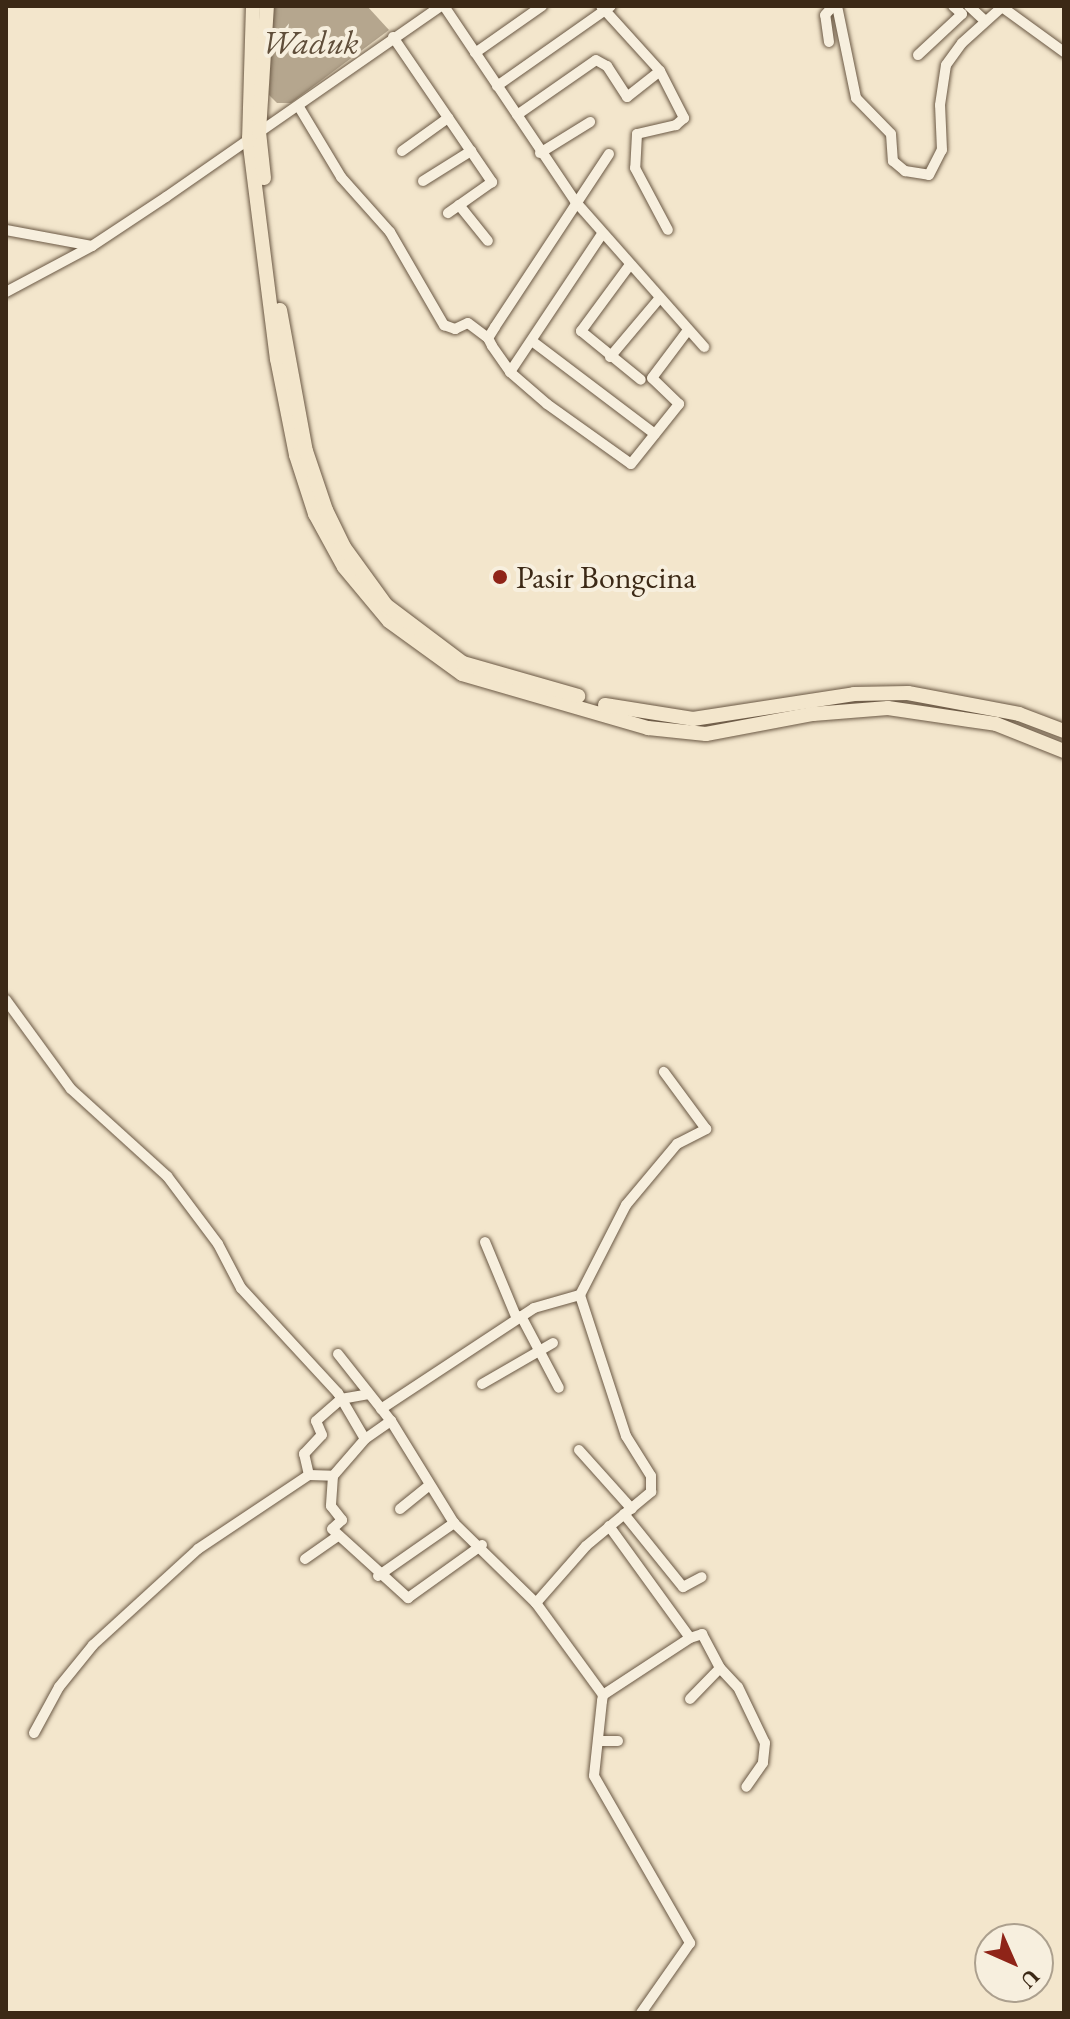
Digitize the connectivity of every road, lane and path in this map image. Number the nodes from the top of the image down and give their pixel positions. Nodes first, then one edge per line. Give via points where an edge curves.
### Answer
1 (253, 6) edge
2 (267, 6) edge
3 (442, 6) edge
4 (542, 6) edge
5 (835, 6) edge
6 (953, 6) edge
7 (969, 6) edge
8 (1002, 6) edge
9 (605, 8) edge
10 (985, 21) junction
11 (393, 37) junction
12 (829, 42) dead end
13 (1064, 52) edge
14 (475, 53) junction
15 (918, 55) dead end
16 (660, 71) junction
17 (497, 86) junction
18 (299, 107) junction
19 (517, 115) junction
20 (448, 118) junction
21 (590, 122) dead end
22 (254, 135) junction
23 (402, 151) dead end
24 (471, 151) junction
25 (540, 153) junction
26 (609, 154) dead end
27 (423, 181) dead end
28 (575, 201) junction
29 (459, 205) junction
30 (448, 213) dead end
31 (6, 230) edge
32 (668, 230) dead end
33 (602, 234) junction
34 (488, 241) dead end
35 (92, 246) junction
36 (629, 266) junction
37 (6, 292) edge
38 (658, 300) junction
39 (688, 330) junction
40 (488, 338) junction
41 (532, 341) junction
42 (704, 347) dead end
43 (610, 357) junction
44 (510, 372) junction
45 (641, 380) dead end
46 (655, 434) junction
47 (1064, 731) edge
48 (1064, 751) edge
49 (6, 1000) edge
50 (664, 1072) dead end
51 (485, 1242) dead end
52 (580, 1295) junction
53 (519, 1317) junction
54 (553, 1343) dead end
55 (539, 1351) junction
56 (338, 1354) dead end
57 (482, 1384) dead end
58 (559, 1388) dead end
59 (369, 1394) junction
60 (341, 1399) junction
61 (381, 1409) junction
62 (391, 1421) junction
63 (365, 1439) junction
64 (579, 1450) dead end
65 (309, 1475) junction
66 (333, 1476) junction
67 (430, 1485) junction
68 (400, 1509) dead end
69 (628, 1511) junction
70 (454, 1523) junction
71 (609, 1526) junction
72 (337, 1537) junction
73 (482, 1545) junction
74 (305, 1559) dead end
75 (378, 1576) junction
76 (702, 1577) dead end
77 (536, 1603) junction
78 (690, 1638) junction
79 (720, 1668) junction
80 (603, 1695) junction
81 (690, 1699) dead end
82 (34, 1733) dead end
83 (598, 1741) junction
84 (618, 1741) dead end
85 (746, 1787) dead end
86 (641, 2013) edge

1 - 22 main road
2 - 22 main road
3 - 11 street
3 - 14 street
4 - 14 street
5 - 10 street via 856,98 891,134 893,161 905,171 929,175 942,150 940,105 946,65
5 - 12 street via 825,15
6 - 15 street via 962,14
7 - 10 street
8 - 10 street
8 - 13 street
9 - 16 street
9 - 17 street
11 - 18 street
11 - 20 street
14 - 17 street
16 - 19 street via 627,97 607,66 596,60
16 - 32 street via 684,118 676,125 637,134 635,168
17 - 19 street
18 - 22 street
18 - 40 street via 341,177 390,232 444,325 455,329 468,323
19 - 25 street
20 - 23 street
20 - 24 street
21 - 25 street
22 - 35 street
22 - 47 main road via 306,451 326,510 344,547 386,605 442,651 488,672 621,710 693,719 854,694 908,693 1019,714
22 - 48 main road via 277,359 305,484 353,581 422,650 462,674 648,728 706,734 813,714 888,708 996,724
24 - 27 street
24 - 29 street via 492,182
25 - 28 street
26 - 28 street
28 - 33 street
28 - 40 street
29 - 30 street
29 - 34 street
31 - 35 street
33 - 36 street
33 - 41 street
35 - 37 street
36 - 38 street
36 - 43 street via 581,331
38 - 39 street
38 - 43 street
39 - 42 street
39 - 46 street via 652,378 679,404
40 - 44 street
41 - 44 street
41 - 46 street
43 - 45 street
44 - 46 street via 631,464
49 - 60 street via 71,1089 167,1176 218,1244 241,1288
50 - 52 street via 706,1129 677,1144 626,1205
51 - 53 street
52 - 53 street via 563,1296
52 - 69 street via 626,1436 651,1476 651,1492
53 - 55 street
53 - 61 street
54 - 55 street
55 - 57 street
55 - 58 street
56 - 59 street
59 - 60 street
59 - 61 street
60 - 63 street
60 - 65 street via 316,1421 322,1435 304,1454
61 - 62 street
62 - 63 street
62 - 67 street
63 - 66 street
64 - 69 street
65 - 66 street
65 - 82 street via 198,1549 93,1645 59,1687
66 - 72 street via 331,1506 342,1520 332,1529
67 - 68 street
67 - 70 street
69 - 71 street
69 - 76 street via 683,1587
70 - 73 street
70 - 75 street
71 - 77 street
71 - 78 street
72 - 74 street
72 - 75 street
73 - 75 street via 412,1599
73 - 77 street
77 - 80 street
78 - 79 street via 702,1634
78 - 80 street
79 - 81 street
79 - 85 street via 738,1687 765,1743 763,1763
80 - 83 street
83 - 84 street
83 - 86 street via 594,1776 690,1943

